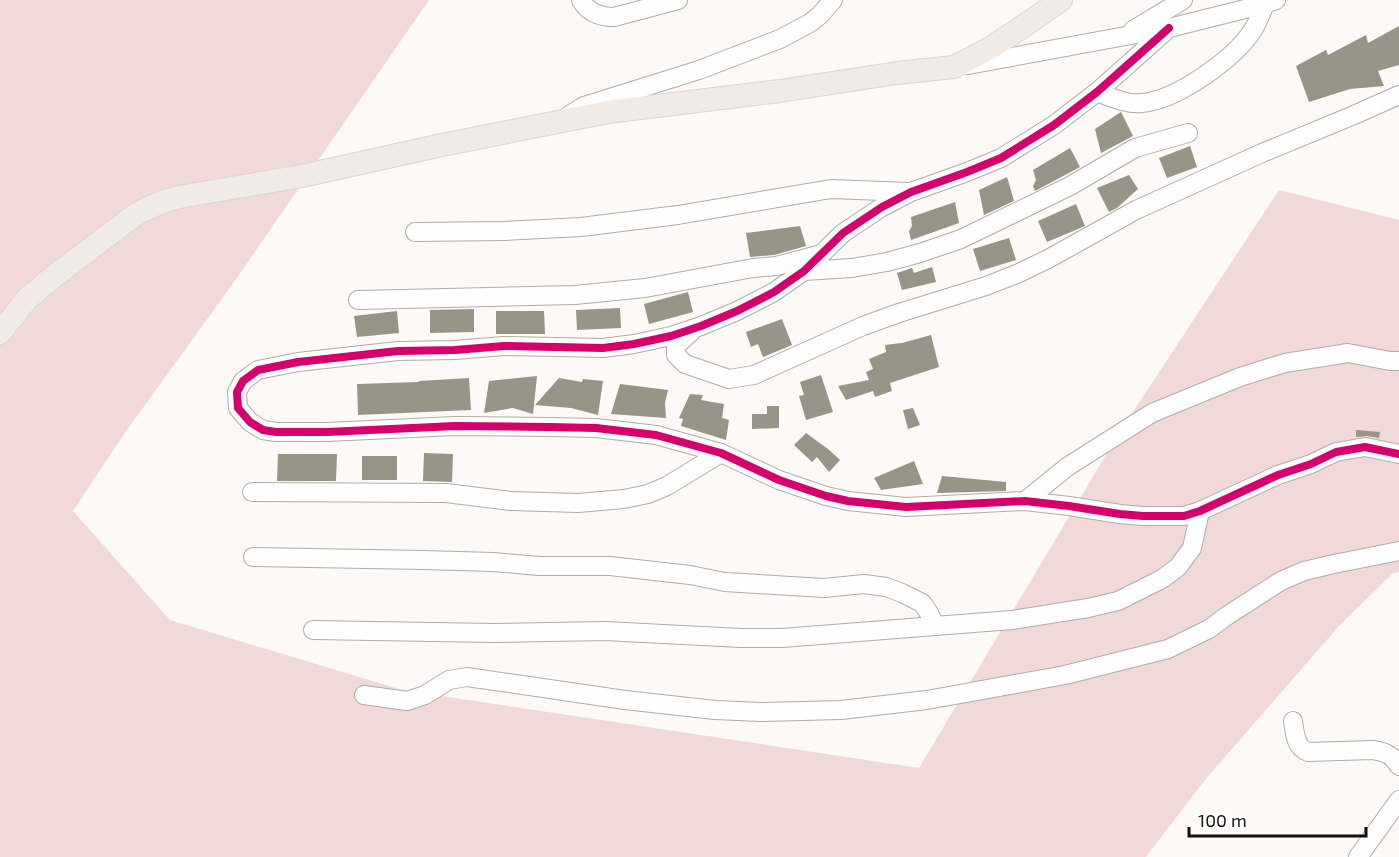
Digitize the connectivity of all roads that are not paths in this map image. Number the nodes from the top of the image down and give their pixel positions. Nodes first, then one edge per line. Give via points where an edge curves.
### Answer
1 (581, 0) edge
2 (678, 0) edge
3 (832, 0) edge
4 (1061, 0) edge
5 (1183, 0) edge
6 (1270, 2) edge
7 (1169, 28) junction
8 (1122, 37) junction
9 (954, 67) junction
10 (1097, 92) junction
11 (1399, 95) edge
12 (562, 121) junction
13 (1188, 133) dead end
14 (911, 192) junction
15 (416, 232) dead end
16 (821, 254) junction
17 (804, 271) junction
18 (358, 300) dead end
19 (697, 327) junction
20 (0, 333) edge
21 (1399, 361) edge
22 (721, 453) junction
23 (1399, 454) edge
24 (252, 492) dead end
25 (1025, 501) junction
26 (1200, 511) junction
27 (1399, 551) edge
28 (253, 557) dead end
29 (935, 626) junction
30 (313, 630) dead end
31 (364, 695) dead end
32 (1293, 721) dead end
33 (1399, 766) edge
34 (1399, 800) edge
35 (1358, 857) edge

1 - 2 street via 598,15 614,17
3 - 12 street via 810,23 780,39 699,70 584,106
4 - 9 main road via 992,47
5 - 8 street
6 - 7 street
6 - 10 street via 1243,42 1211,73 1181,89 1133,104
7 - 8 street
7 - 10 street
8 - 9 street
9 - 12 main road via 619,110
10 - 14 street via 1001,158
11 - 19 street via 1136,210 1018,273 863,326 754,375 729,379 684,364 676,355 676,346
12 - 20 main road via 302,176 179,197 148,207 27,299
13 - 17 street via 1135,148 1070,186 961,239 887,262
14 - 15 street via 831,189 581,227
14 - 16 street via 843,233
16 - 17 street
16 - 18 street via 776,266 645,288 575,295
17 - 19 street via 774,292
19 - 22 street via 671,336 603,348 504,346 398,351 298,362 258,370 243,381 237,392 238,408 250,422 276,432 455,426 596,428 656,435
21 - 25 street via 1348,353 1285,363 1240,377 1152,413 1067,466
22 - 24 street via 648,494 590,502 512,501 446,493
22 - 25 street via 779,480 848,501 906,507
23 - 26 street via 1365,447 1336,452
25 - 26 street via 1143,516 1184,516
26 - 29 street via 1192,548 1178,567 1118,601 1012,620
27 - 31 street via 1304,571 1281,581 1209,629 1168,649 1065,675 927,700 841,710 726,711 467,677 449,680 407,701
28 - 29 street via 610,566 725,582 824,588 864,584 886,587 922,603
29 - 30 street via 782,638 605,631
32 - 33 street via 1296,739 1303,750 1373,750 1392,756
34 - 35 street

